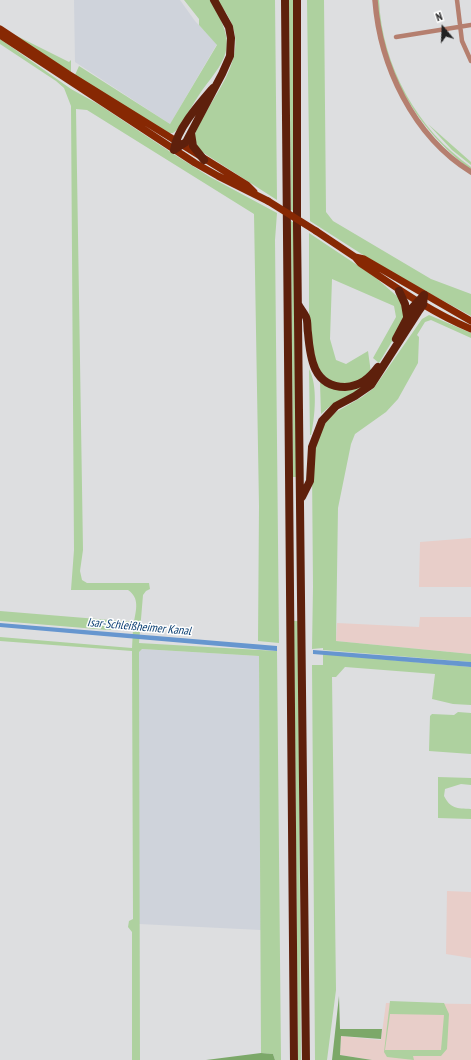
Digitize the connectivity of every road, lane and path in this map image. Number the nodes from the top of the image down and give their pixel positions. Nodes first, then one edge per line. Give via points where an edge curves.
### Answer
1 (214, 0) edge
2 (285, 0) edge
3 (297, 0) edge
4 (375, 0) edge
5 (457, 0) edge
6 (471, 25) edge
7 (461, 26) junction
8 (0, 29) edge
9 (0, 35) edge
10 (396, 37) dead end
11 (471, 61) edge
12 (68, 77) junction
13 (214, 88) junction
14 (191, 133) junction
15 (177, 146) junction
16 (204, 160) junction
17 (471, 172) edge
18 (255, 193) junction
19 (355, 257) junction
20 (399, 291) junction
21 (424, 295) junction
22 (420, 303) junction
23 (297, 304) junction
24 (407, 317) junction
25 (471, 321) edge
26 (471, 329) edge
27 (301, 499) junction
28 (294, 1060) edge
29 (306, 1060) edge

1 - 13 highway via 224,16 231,38 230,56
2 - 28 highway
3 - 23 highway
4 - 17 street via 382,46 389,68 408,107 443,149
5 - 7 street
6 - 7 street
7 - 10 street
7 - 11 street via 462,41
8 - 12 main road
9 - 12 main road
12 - 15 main road
13 - 14 highway
13 - 15 highway via 198,105
14 - 15 highway
14 - 16 highway via 193,146
15 - 16 main road
15 - 18 main road via 218,176
16 - 18 main road via 247,185
18 - 19 main road, bridge
19 - 20 main road
19 - 21 main road via 364,259
20 - 22 main road
20 - 24 highway via 407,310
21 - 22 highway
21 - 25 main road
22 - 24 highway
22 - 26 main road
22 - 27 highway via 386,365 371,385 336,406 322,421 312,447 310,481
23 - 24 highway via 307,318 313,367 319,377 340,387 361,383 370,378
23 - 27 highway
27 - 29 highway

